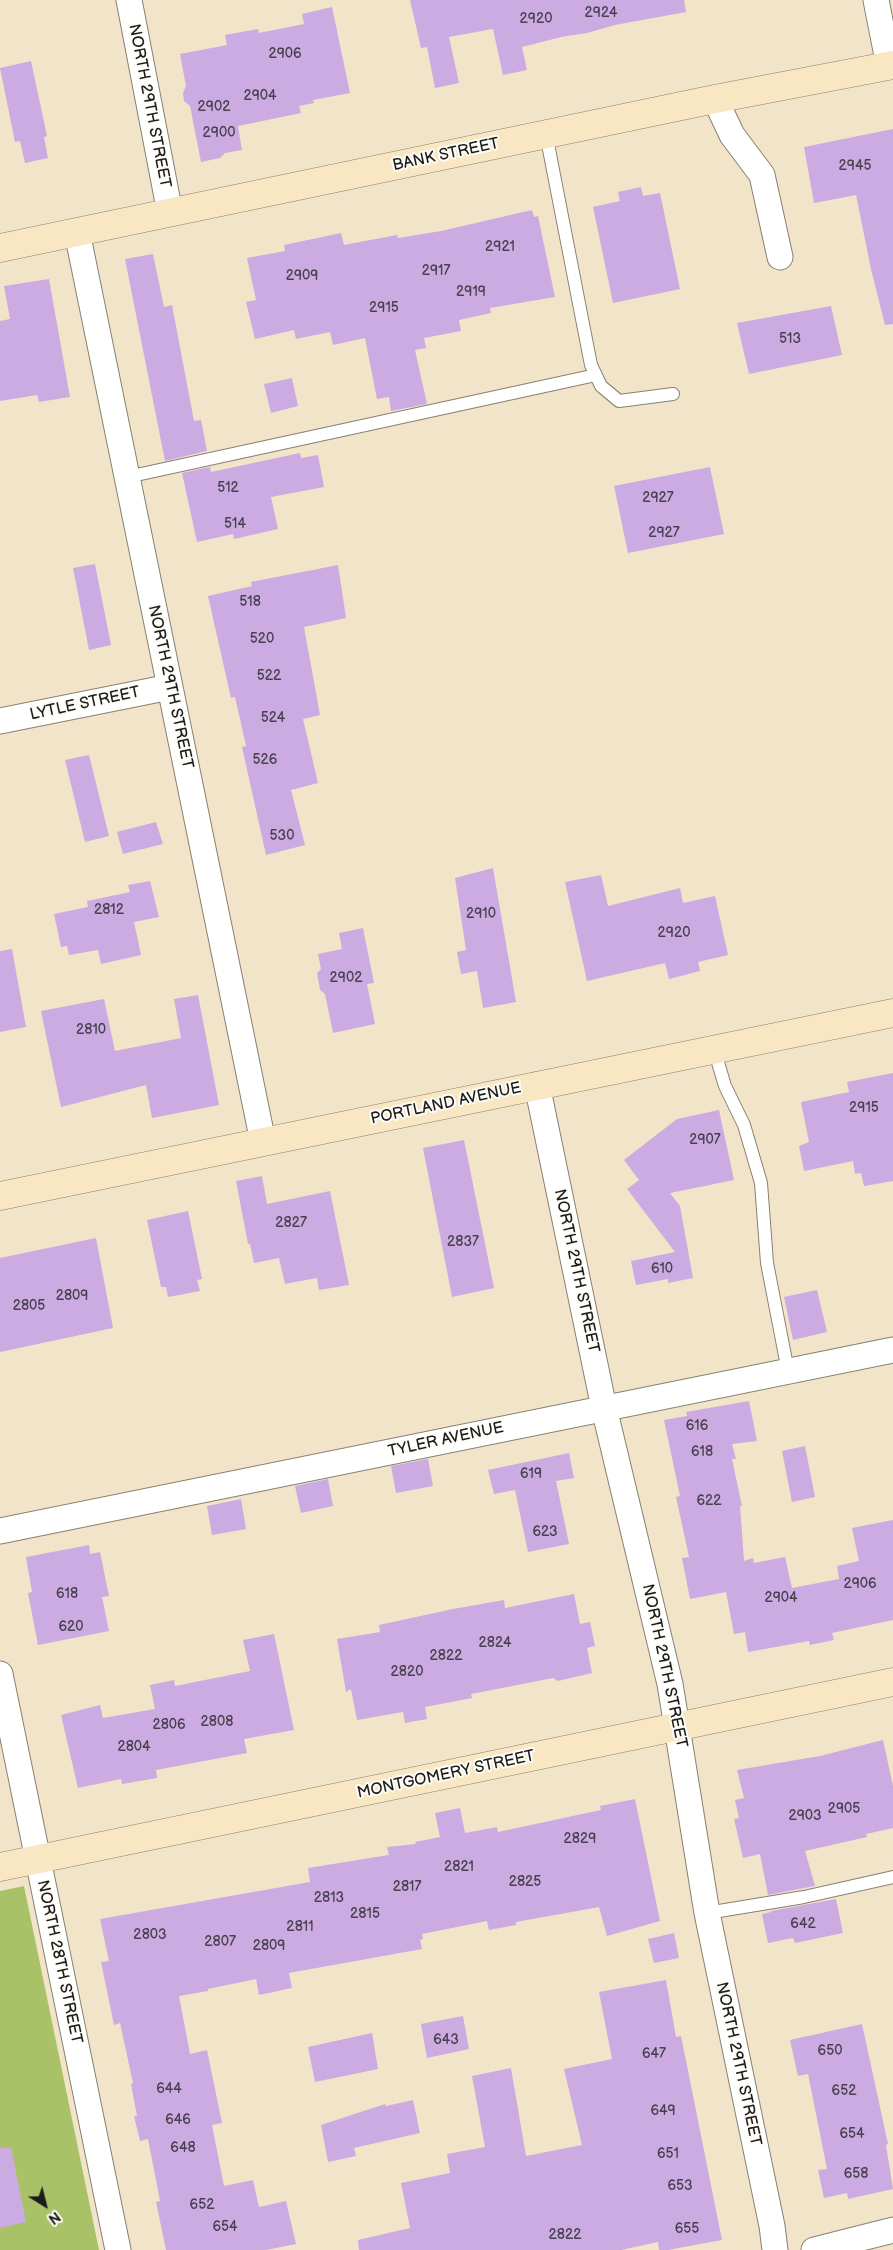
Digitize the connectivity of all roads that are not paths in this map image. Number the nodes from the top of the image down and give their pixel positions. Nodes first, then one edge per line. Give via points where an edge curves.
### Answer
1 (129, 0) edge
2 (876, 0) edge
3 (891, 65) edge
4 (715, 99) junction
5 (546, 134) junction
6 (170, 213) junction
7 (77, 232) junction
8 (0, 248) edge
9 (780, 258) dead end
10 (596, 375) junction
11 (673, 394) dead end
12 (127, 477) junction
13 (170, 687) junction
14 (0, 721) edge
15 (893, 1013) edge
16 (714, 1049) junction
17 (538, 1085) junction
18 (263, 1142) junction
19 (0, 1196) edge
20 (893, 1350) edge
21 (788, 1371) junction
22 (604, 1408) junction
23 (0, 1531) edge
24 (0, 1674) edge
25 (893, 1682) edge
26 (678, 1727) junction
27 (38, 1859) junction
28 (0, 1867) edge
29 (893, 1877) edge
30 (707, 1913) junction
31 (893, 2230) edge
32 (118, 2250) edge
33 (775, 2250) edge
34 (814, 2250) edge

1 - 6 street, NORTH 29TH STREET
2 - 3 street
3 - 4 street, BANK STREET
4 - 5 street, BANK STREET
4 - 9 street via 732,135 762,176
5 - 6 street, BANK STREET
5 - 10 lane via 591,365
6 - 7 street, BANK STREET
7 - 8 street, BANK STREET
7 - 12 street, NORTH 29TH STREET
10 - 11 lane via 601,386 619,401
10 - 12 lane
12 - 13 street, NORTH 29TH STREET
13 - 14 street, LYTLE STREET
13 - 18 street, NORTH 29TH STREET
15 - 16 street, PORTLAND AVENUE
16 - 17 street, PORTLAND AVENUE
16 - 21 lane via 725,1086 744,1125 761,1184 767,1263
17 - 18 street, PORTLAND AVENUE
17 - 22 street, NORTH 29TH STREET
18 - 19 street, PORTLAND AVENUE
20 - 21 street, TYLER AVENUE
21 - 22 street, TYLER AVENUE
22 - 23 street, TYLER AVENUE
22 - 26 street, NORTH 29TH STREET
24 - 27 street, NORTH 28TH STREET
25 - 26 street, MONTGOMERY STREET
26 - 27 street, MONTGOMERY STREET
26 - 30 street, NORTH 29TH STREET
27 - 28 street, MONTGOMERY STREET
27 - 32 street, NORTH 28TH STREET
29 - 30 lane via 804,1897
30 - 33 street, NORTH 29TH STREET
31 - 34 street

